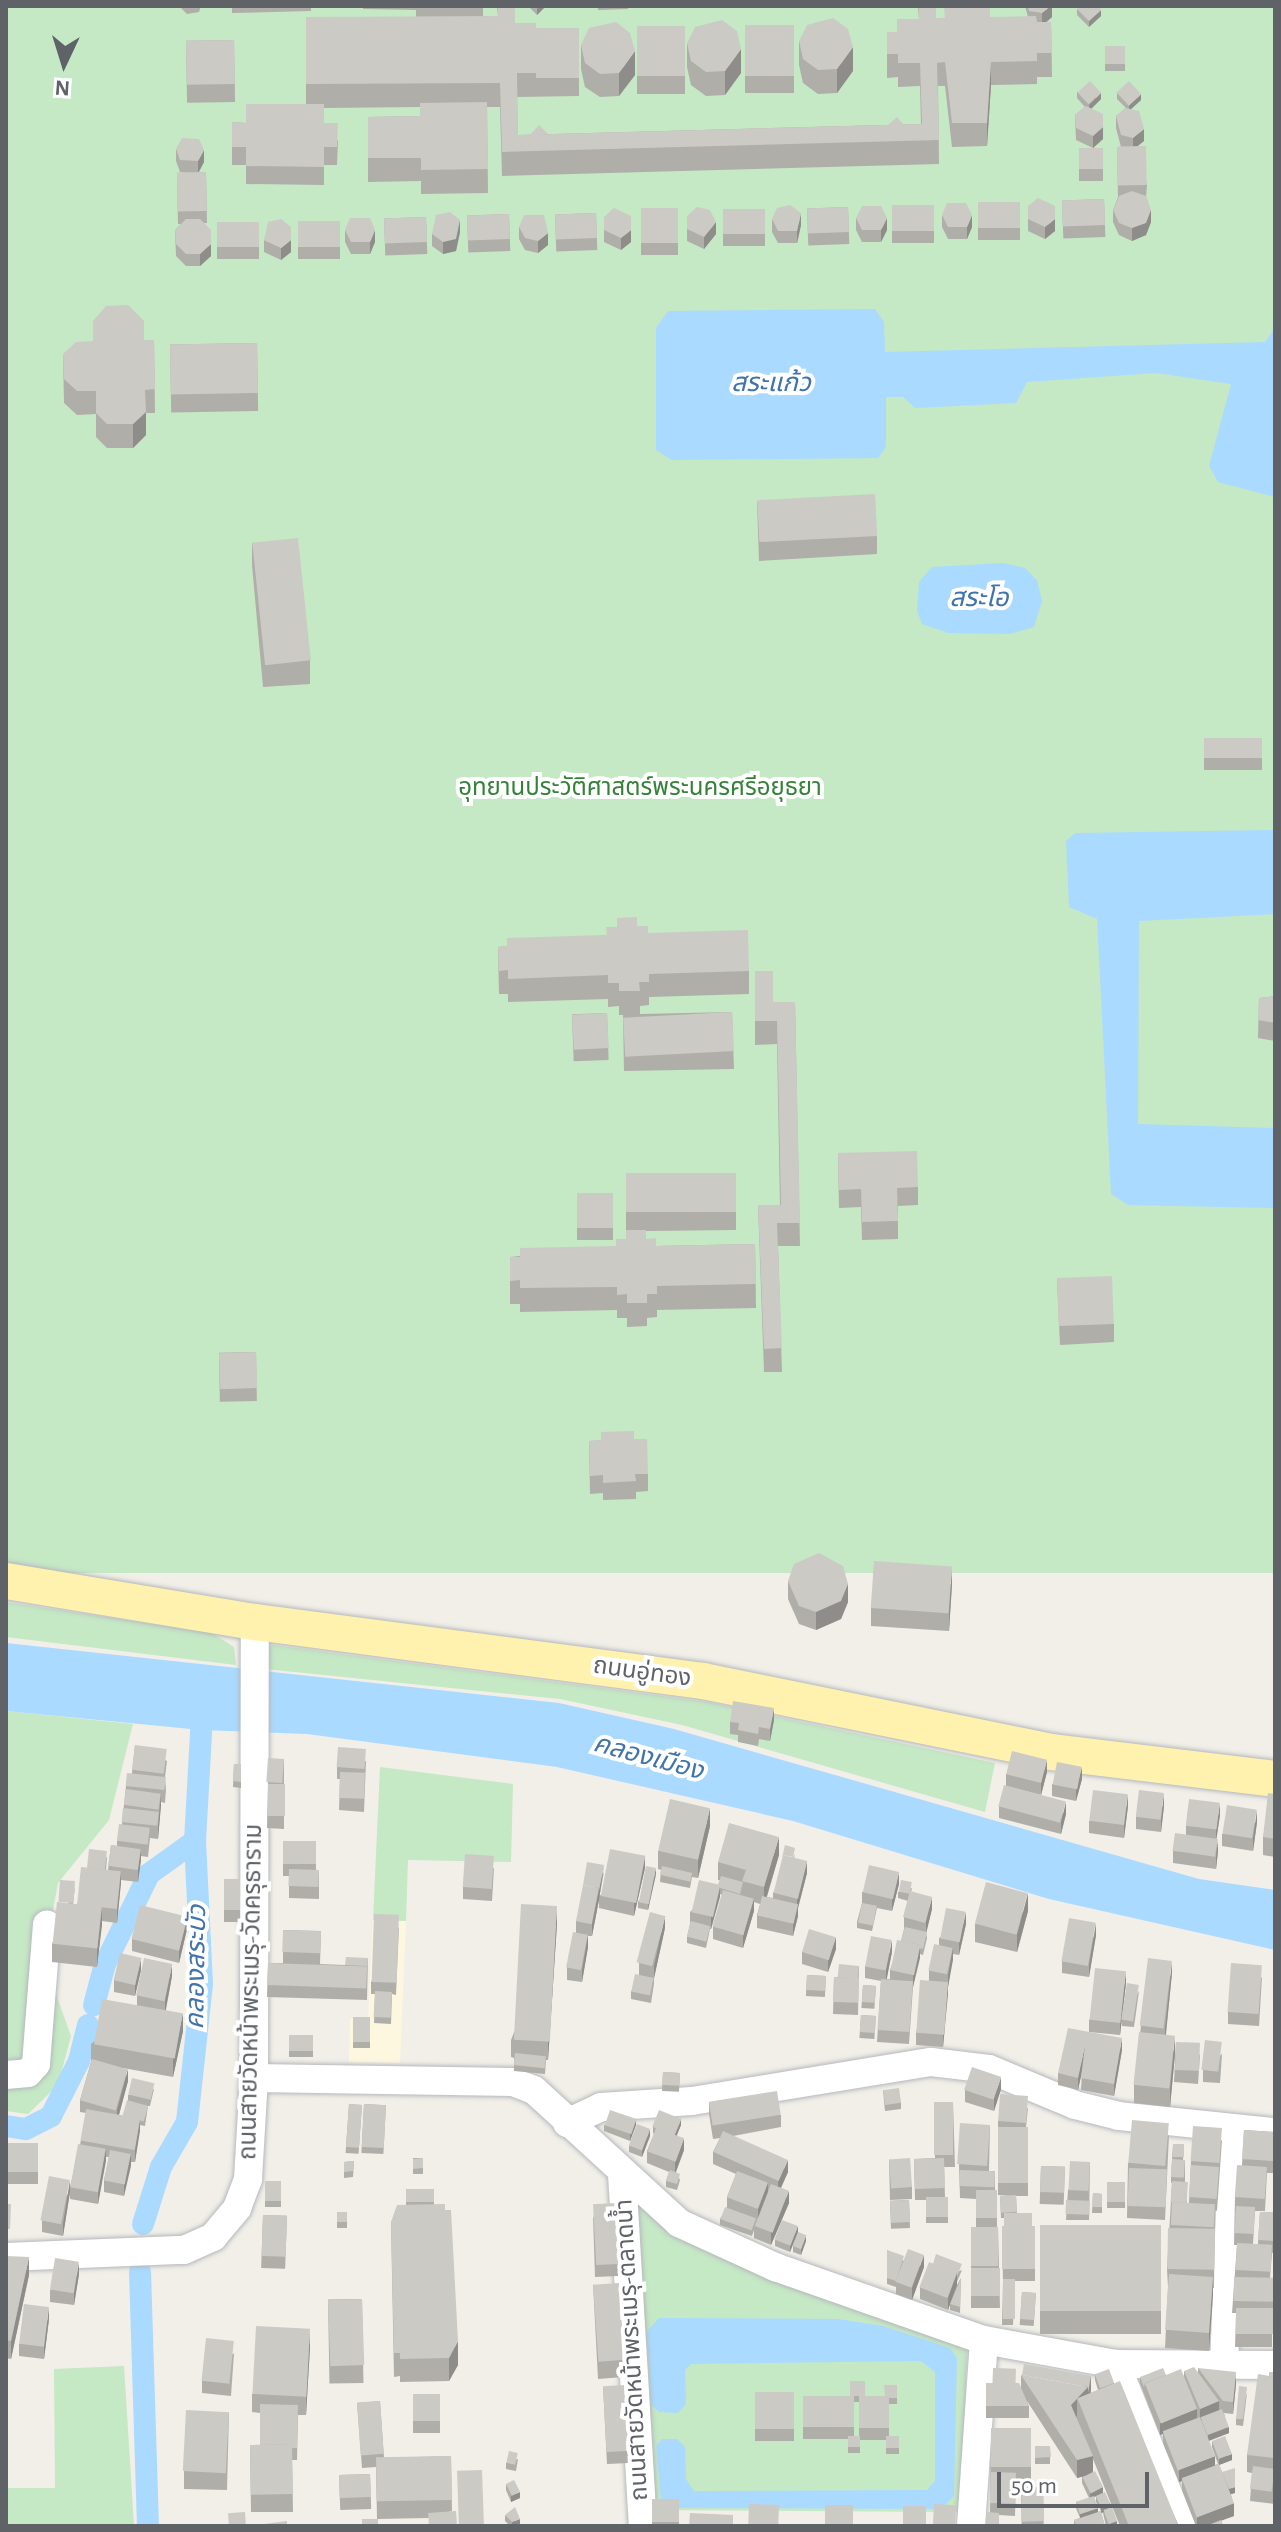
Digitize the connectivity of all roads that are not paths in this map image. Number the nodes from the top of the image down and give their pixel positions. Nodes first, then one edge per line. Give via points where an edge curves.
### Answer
1 (6, 1581) edge
2 (256, 1635) junction
3 (1275, 1779) edge
4 (47, 1924) dead end
5 (6, 2075) edge
6 (254, 2078) junction
7 (567, 2123) junction
8 (1233, 2129) junction
9 (1275, 2132) edge
10 (622, 2174) junction
11 (6, 2257) edge
12 (984, 2340) junction
13 (1116, 2364) junction
14 (1275, 2365) edge
15 (1224, 2366) junction
16 (643, 2526) edge
17 (971, 2526) edge
18 (1181, 2526) edge

1 - 2 main road, ถนนอู่ทอง
2 - 3 main road, ถนนอู่ทอง via 703,1681 1052,1752
2 - 6 street, ถนนสายวัดหน้าพระเมรุ-วัดครุธาราม via 250,2031
4 - 5 street via 36,2064 28,2073
6 - 7 street via 513,2082 534,2090
6 - 11 street, ถนนสายวัดหน้าพระเมรุ-วัดครุธาราม via 248,2179 237,2208 213,2237 184,2250
7 - 8 street via 601,2107 692,2101 931,2062 989,2069 1075,2105 1119,2116
7 - 10 street
8 - 9 street
8 - 15 street
10 - 12 street via 679,2223 775,2267
10 - 16 street, ถนนสายวัดหน้าพระเมรุ-ตลาดน้ำ
12 - 13 street
12 - 17 street
13 - 15 street
13 - 18 street
14 - 15 street

